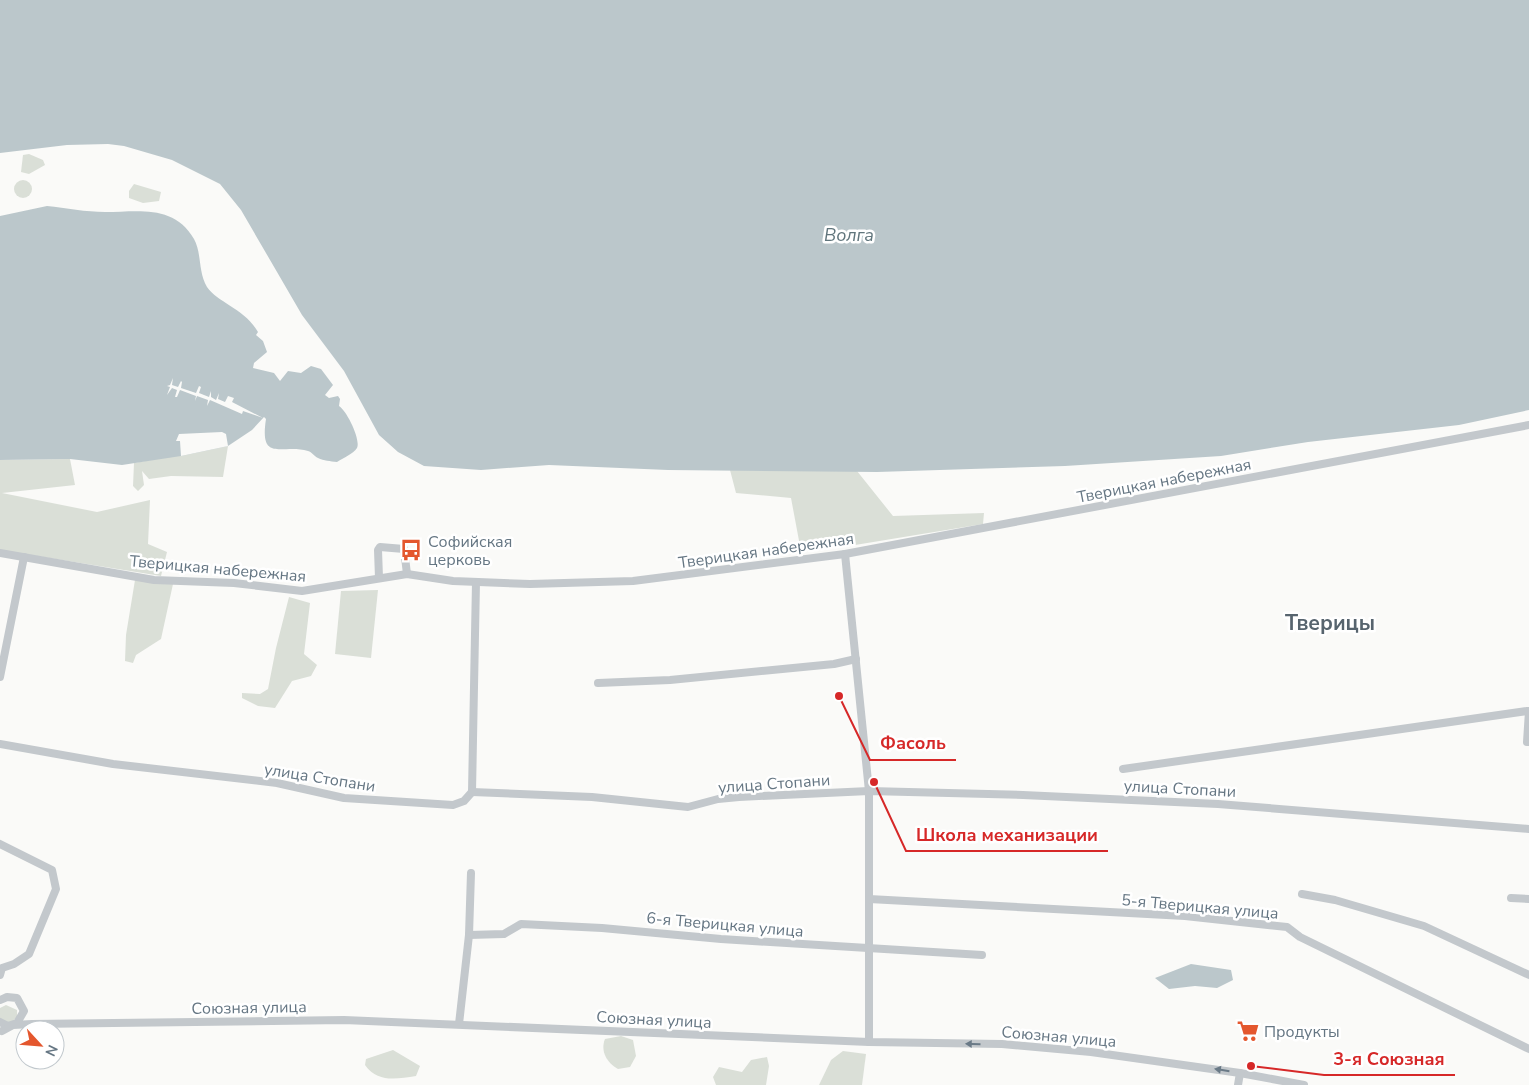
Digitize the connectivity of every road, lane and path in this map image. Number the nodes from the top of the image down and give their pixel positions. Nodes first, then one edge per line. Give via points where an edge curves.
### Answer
1 (1529, 425) edge
2 (0, 553) edge
3 (845, 554) junction
4 (24, 556) junction
5 (407, 574) junction
6 (379, 578) junction
7 (476, 582) junction
8 (856, 659) junction
9 (0, 677) edge
10 (598, 683) dead end
11 (1528, 711) edge
12 (1529, 742) edge
13 (0, 744) edge
14 (1123, 770) dead end
15 (869, 791) junction
16 (472, 792) junction
17 (1529, 828) edge
18 (0, 844) edge
19 (471, 873) dead end
20 (1302, 894) dead end
21 (1511, 898) dead end
22 (1529, 899) edge
23 (869, 900) junction
24 (469, 934) junction
25 (869, 949) junction
26 (982, 955) dead end
27 (0, 975) edge
28 (1529, 975) edge
29 (0, 988) edge
30 (1, 999) edge
31 (458, 1024) junction
32 (13, 1025) junction
33 (0, 1026) edge
34 (0, 1040) edge
35 (869, 1042) junction
36 (1529, 1049) edge
37 (1240, 1073) junction
38 (1238, 1085) edge
39 (1304, 1085) edge

1 - 3 street, Тверицкая набережная
2 - 4 street, Тверицкая набережная
3 - 7 street, Тверицкая набережная via 633,581
3 - 8 street
4 - 6 street, Тверицкая набережная via 154,580 234,583 302,591
4 - 9 street
5 - 6 street, Тверицкая набережная
5 - 6 street via 404,548 380,547
5 - 7 street, Тверицкая набережная
7 - 16 street
8 - 10 street via 834,664 670,680
8 - 15 street
11 - 12 street via 1526,742
11 - 14 street
13 - 16 street, улица Стопани via 113,764 277,783 344,798 452,806 464,801
15 - 16 street, улица Стопани via 739,797 688,807 592,797
15 - 17 street, улица Стопани via 1218,804
15 - 23 street
18 - 27 street via 52,870 56,888 29,954 2,968
19 - 24 street
20 - 28 street via 1344,902 1424,926
21 - 22 street
23 - 25 street
23 - 36 street, 5-я Тверицкая улица via 1185,916 1288,927 1300,937
24 - 25 street, 6-я Тверицкая улица via 504,934 516,925 528,924
24 - 31 street
25 - 26 street, 6-я Тверицкая улица
25 - 35 street
29 - 30 street
30 - 32 street via 17,998 23,1006 23,1016
31 - 32 street, Союзная улица via 344,1020
31 - 35 street, Союзная улица
32 - 33 street, Союзная улица
33 - 34 street
37 -> 35 street, Союзная улица via 1092,1052 1012,1045
37 - 38 street
37 - 39 street, Союзная улица

